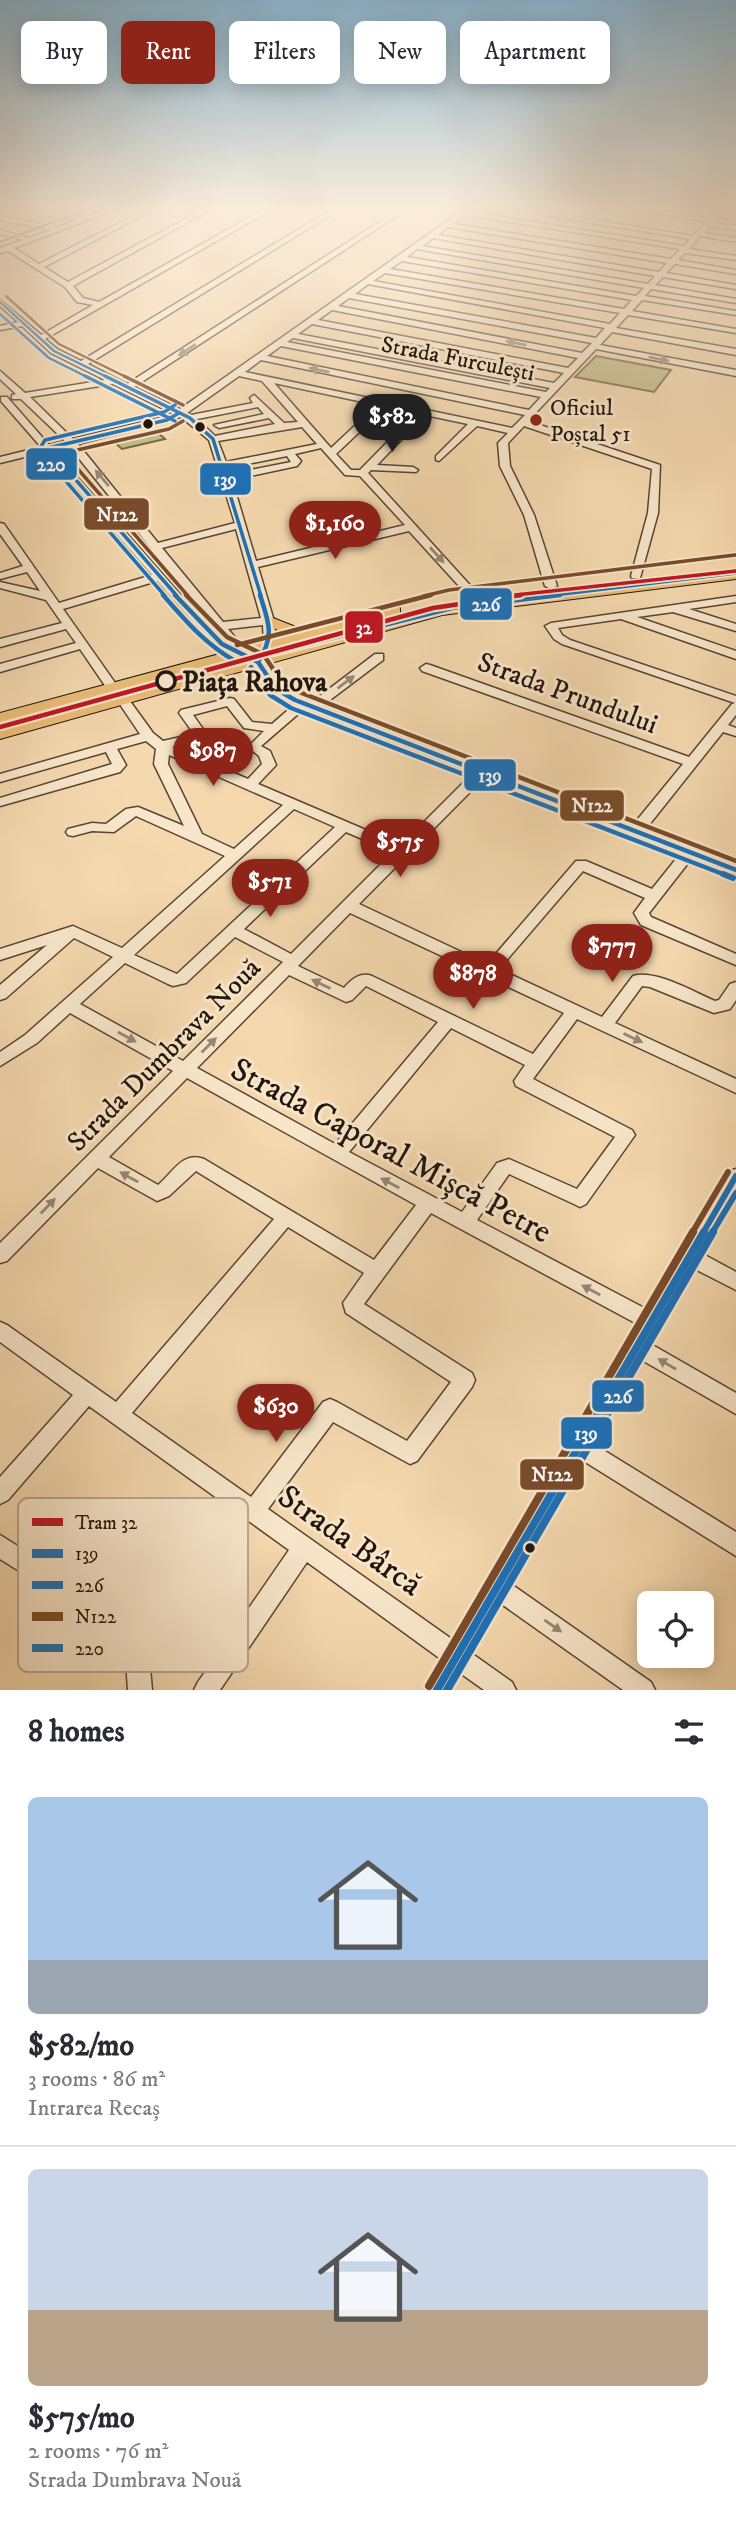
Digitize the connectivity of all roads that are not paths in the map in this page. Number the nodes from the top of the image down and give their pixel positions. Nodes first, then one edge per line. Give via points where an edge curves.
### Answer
1 (68, 285) edge
2 (137, 285) edge
3 (213, 285) edge
4 (287, 285) edge
5 (363, 285) edge
6 (382, 285) edge
7 (469, 285) edge
8 (561, 285) edge
9 (642, 285) edge
10 (649, 286) junction
11 (348, 295) junction
12 (639, 298) junction
13 (736, 301) edge
14 (0, 302) edge
15 (102, 305) junction
16 (331, 307) junction
17 (625, 312) junction
18 (736, 313) edge
19 (311, 321) junction
20 (22, 324) junction
21 (0, 328) edge
22 (610, 328) junction
23 (736, 331) edge
24 (291, 335) junction
25 (38, 339) junction
26 (280, 343) junction
27 (595, 344) junction
28 (736, 352) edge
29 (583, 356) junction
30 (259, 357) junction
31 (81, 365) junction
32 (569, 370) junction
33 (237, 373) junction
34 (736, 373) edge
35 (0, 374) edge
36 (265, 379) junction
37 (113, 381) junction
38 (555, 386) junction
39 (127, 388) junction
40 (546, 395) junction
41 (21, 396) junction
42 (2, 399) edge
43 (384, 404) junction
44 (423, 412) junction
45 (530, 413) junction
46 (271, 415) junction
47 (185, 416) junction
48 (521, 422) junction
49 (475, 423) junction
50 (303, 424) junction
51 (219, 425) dead end
52 (282, 426) junction
53 (513, 431) junction
54 (213, 439) junction
55 (72, 443) junction
56 (48, 449) junction
57 (327, 449) junction
58 (289, 452) junction
59 (439, 458) dead end
60 (0, 460) edge
61 (223, 466) junction
62 (365, 470) junction
63 (413, 470) dead end
64 (227, 478) junction
65 (122, 503) junction
66 (102, 509) junction
67 (0, 526) edge
68 (234, 526) dead end
69 (411, 527) junction
70 (6, 544) edge
71 (160, 549) junction
72 (144, 558) junction
73 (736, 564) edge
74 (251, 565) junction
75 (29, 568) junction
76 (736, 575) edge
77 (0, 576) edge
78 (636, 576) junction
79 (159, 577) junction
80 (0, 585) edge
81 (551, 586) junction
82 (194, 593) junction
83 (473, 595) junction
84 (176, 597) junction
85 (736, 599) edge
86 (52, 602) junction
87 (672, 607) junction
88 (621, 615) junction
89 (268, 621) junction
90 (69, 625) junction
91 (219, 626) junction
92 (736, 628) edge
93 (304, 635) junction
94 (0, 643) edge
95 (270, 644) junction
96 (82, 645) junction
97 (236, 650) junction
98 (736, 655) edge
99 (379, 657) dead end
100 (258, 662) junction
101 (0, 668) edge
102 (426, 668) dead end
103 (117, 693) junction
104 (736, 700) edge
105 (308, 705) junction
106 (736, 707) edge
107 (0, 718) edge
108 (720, 727) junction
109 (274, 728) junction
110 (736, 732) edge
111 (0, 734) edge
112 (148, 736) junction
113 (110, 747) junction
114 (161, 747) junction
115 (692, 762) junction
116 (482, 772) junction
117 (0, 778) edge
118 (250, 785) junction
119 (0, 802) edge
120 (292, 804) junction
121 (344, 826) junction
122 (636, 831) junction
123 (73, 832) dead end
124 (195, 835) junction
125 (403, 851) junction
126 (689, 852) junction
127 (235, 855) junction
128 (736, 870) edge
129 (654, 896) junction
130 (349, 906) junction
131 (232, 929) junction
132 (73, 931) junction
133 (0, 955) edge
134 (123, 955) junction
135 (736, 960) edge
136 (290, 964) junction
137 (489, 971) junction
138 (736, 988) edge
139 (0, 993) edge
140 (69, 1005) junction
141 (574, 1011) junction
142 (449, 1020) junction
143 (605, 1025) junction
144 (0, 1060) edge
145 (534, 1062) junction
146 (184, 1070) junction
147 (736, 1086) edge
148 (337, 1154) junction
149 (95, 1158) junction
150 (736, 1176) edge
151 (428, 1203) junction
152 (287, 1216) junction
153 (464, 1223) junction
154 (0, 1255) edge
155 (690, 1257) junction
156 (377, 1271) junction
157 (736, 1282) edge
158 (651, 1322) junction
159 (0, 1331) edge
160 (637, 1346) junction
161 (88, 1393) junction
162 (736, 1404) edge
163 (118, 1415) junction
164 (579, 1446) junction
165 (0, 1493) edge
166 (236, 1498) edge
167 (248, 1507) edge
168 (254, 1511) junction
169 (736, 1545) edge
170 (0, 1546) edge
171 (304, 1546) junction
172 (18, 1558) edge
173 (497, 1587) junction
174 (248, 1628) edge
175 (457, 1656) junction
176 (139, 1672) edge
177 (218, 1672) edge
178 (140, 1690) edge
179 (206, 1690) edge
180 (437, 1690) edge
181 (504, 1690) edge
182 (643, 1690) edge

1 - 15 street via 79,300
2 - 15 street
3 - 31 street
4 -> 39 street
5 - 11 street
6 - 22 street
7 - 17 street
8 - 12 street
9 - 10 street
10 - 12 street
10 - 13 street
11 - 16 street
11 - 27 street
12 - 17 street
12 - 18 street
14 - 20 street
15 - 25 street
16 - 19 street
29 -> 16 street
17 - 22 street
17 - 23 street
19 - 24 street
19 - 32 street
20 - 21 street
20 - 25 street
22 - 27 street
22 - 28 street
24 - 26 street
24 - 38 street
25 - 31 street
26 - 30 street
26 - 40 street, Strada Furculești
27 - 29 street
27 -> 34 street
29 - 32 street
30 - 33 street
45 -> 30 street
31 - 37 street
32 - 38 street
33 - 36 street
33 - 47 street
35 - 41 street
36 - 43 street
36 - 50 street
37 - 39 street
37 - 41 street
38 - 40 street
39 - 47 street
40 - 45 street
41 - 42 street
41 - 55 street
42 - 56 street
43 - 44 street
43 - 57 street
44 - 49 street
44 - 62 street
45 - 48 street
46 - 47 street via 256,400
46 - 51 street
46 - 52 street
47 - 54 street
47 - 55 street
48 - 53 street
48 - 78 street via 657,467 653,513
49 - 53 street
49 - 59 street
50 - 52 street
50 - 57 street
52 - 54 street
53 - 81 street via 503,443 503,460 529,515
54 - 61 street
55 - 56 street
65 -> 55 street
56 - 60 street
56 - 66 street
57 - 58 street
57 - 62 street via 348,473
58 - 61 street
58 - 64 street via 294,464
61 - 64 street
62 - 63 street
62 - 69 street
64 - 74 street
65 - 66 street
65 - 71 street
66 - 72 street
67 - 70 street
68 - 71 street
69 - 74 street
69 -> 83 street
70 - 75 street
71 - 72 street
71 - 82 street
72 - 79 street
73 - 78 main road
74 - 89 street
75 - 77 street
75 - 86 street
76 - 100 main road via 457,608
78 - 81 main road
79 - 84 street
79 - 86 street
80 - 86 street
81 - 83 main road
82 - 84 street
82 - 91 street
83 - 93 main road
84 - 97 street via 220,643
85 - 87 street
86 - 90 street
87 - 88 street
87 - 92 street
88 - 98 street
88 - 104 street via 551,626 566,642
89 - 91 street
89 - 93 main road
89 - 95 street
90 - 94 street
90 - 96 street
91 - 97 street
93 - 95 main road
95 - 97 main road
95 - 100 street
96 - 101 street
96 - 103 street
97 - 100 street
97 - 103 main road
105 -> 99 street
100 - 103 main road
100 - 105 street via 275,689
102 - 115 street, Strada Prundului
103 - 107 main road
103 - 111 main road
103 - 112 street
105 - 109 street
105 - 116 street
106 - 108 street
108 - 110 street
108 - 115 street
109 - 114 street via 248,725 230,702 184,713 202,736
109 - 118 street via 254,747 265,754 269,765
112 - 113 street
112 - 114 street
113 - 117 street
113 - 119 street via 119,765 115,769
114 - 118 street
114 - 124 street via 161,764
115 - 122 street
116 - 122 street
116 - 125 street, Strada Dumbrava Nouă
118 - 120 street
120 - 121 street
120 - 127 street
121 - 125 street
121 - 131 street
122 - 126 street
123 - 124 street via 92,827 109,830 134,811
124 - 127 street
125 - 130 street, Strada Dumbrava Nouă
126 - 128 street
126 - 129 street
127 - 134 street
129 - 135 street via 641,913 646,921
129 - 137 street via 581,864
130 - 136 street, Strada Dumbrava Nouă
130 - 137 street
131 - 134 street via 177,980
131 - 136 street
132 - 133 street
132 - 134 street
132 - 139 street
134 - 140 street
142 -> 136 street via 362,979 346,996
146 -> 136 street, Strada Dumbrava Nouă
137 - 141 street
138 - 143 street via 724,1005 714,1007 652,981 638,980
140 - 144 street
140 -> 146 street, Strada Caporal Mișcă Petre
141 - 143 street
141 - 145 street
142 - 145 street
142 - 148 street
143 -> 147 street
145 - 153 street via 523,1078 524,1085 625,1135 580,1199 509,1166
146 - 148 street, Strada Caporal Mișcă Petre
146 - 149 street, Strada Dumbrava Nouă
151 -> 148 street, Strada Caporal Mișcă Petre
152 -> 149 street via 198,1164 186,1167 157,1193
154 -> 149 street, Strada Dumbrava Nouă
150 - 155 street
151 - 153 street, Strada Caporal Mișcă Petre
151 - 156 street
152 - 156 street
152 - 163 street
158 -> 153 street, Strada Caporal Mișcă Petre
155 - 157 street
155 - 158 street
156 - 168 street via 353,1307 465,1380 410,1454 330,1409
158 - 160 street
159 - 161 street, Strada Bârcă
162 -> 160 street
160 - 164 street
161 - 163 street, Strada Bârcă
161 - 165 street
163 - 166 street, Strada Bârcă
164 - 169 street
164 - 173 street
167 - 168 street, Strada Bârcă
168 - 171 street, Strada Bârcă
170 - 172 street
171 - 174 street
171 - 175 street, Strada Bârcă
173 - 175 street
173 -> 182 street
175 - 180 street
175 - 181 street, Strada Bârcă
176 - 178 street
177 - 179 street

